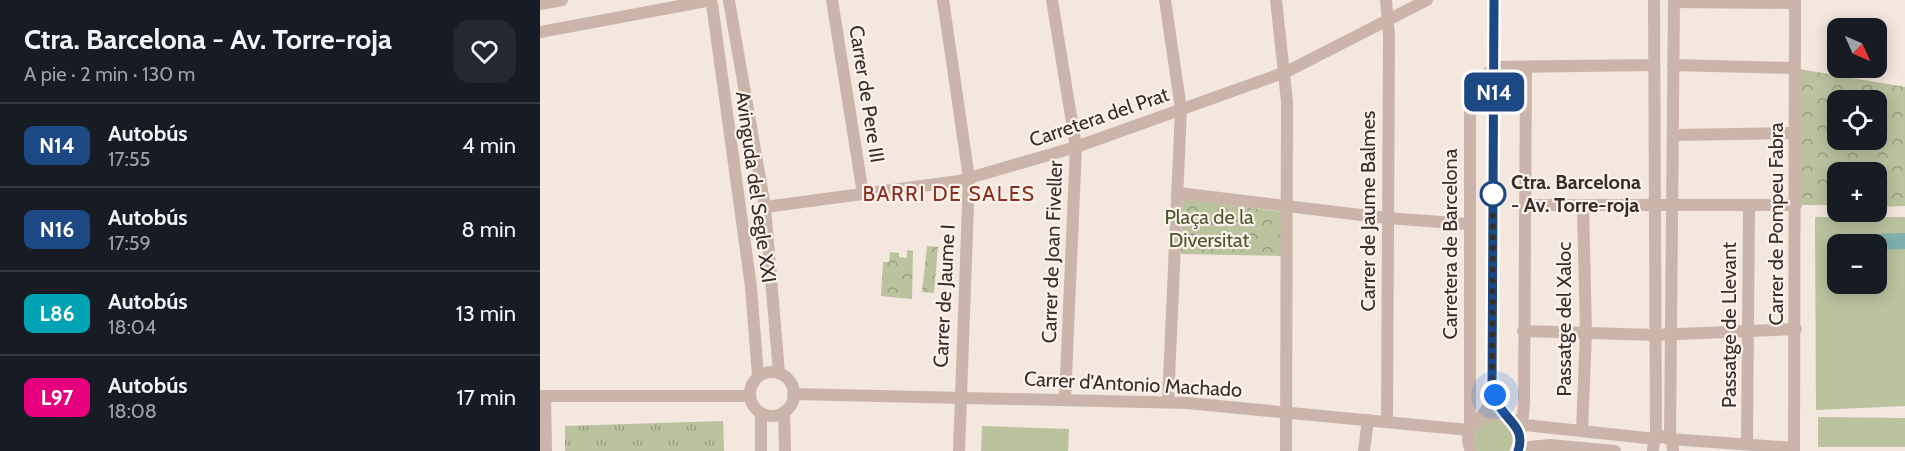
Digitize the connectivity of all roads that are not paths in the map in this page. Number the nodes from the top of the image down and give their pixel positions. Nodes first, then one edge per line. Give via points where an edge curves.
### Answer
1 (562, 0) edge
2 (832, 0) edge
3 (943, 0) edge
4 (1052, 0) edge
5 (1165, 0) edge
6 (1276, 0) edge
7 (1386, 0) edge
8 (1427, 0) edge
9 (1494, 0) edge
10 (1654, 0) edge
11 (730, 1) edge
12 (1674, 1) edge
13 (1795, 1) edge
14 (708, 2) edge
15 (540, 4) edge
16 (1388, 20) junction
17 (540, 32) edge
18 (1654, 65) junction
19 (1673, 65) junction
20 (1494, 67) junction
21 (1526, 67) junction
22 (1793, 68) junction
23 (1286, 72) junction
24 (1181, 110) junction
25 (1796, 133) junction
26 (1675, 135) junction
27 (1076, 147) junction
28 (969, 178) junction
29 (1178, 193) junction
30 (863, 194) junction
31 (1525, 205) junction
32 (1796, 205) junction
33 (1655, 206) junction
34 (1749, 206) junction
35 (765, 207) junction
36 (1288, 207) junction
37 (1583, 207) junction
38 (1673, 207) junction
39 (1383, 218) junction
40 (1465, 223) junction
41 (1796, 329) junction
42 (1523, 331) junction
43 (1748, 331) junction
44 (1586, 332) junction
45 (1655, 335) junction
46 (1673, 335) junction
47 (779, 373) junction
48 (758, 376) junction
49 (1492, 390) junction
50 (794, 394) junction
51 (542, 396) edge
52 (750, 396) junction
53 (959, 396) junction
54 (1065, 399) junction
55 (1168, 402) junction
56 (784, 412) junction
57 (761, 413) junction
58 (1286, 413) junction
59 (1368, 420) junction
60 (1477, 420) junction
61 (1387, 422) junction
62 (1514, 424) junction
63 (1468, 430) junction
64 (1582, 431) junction
65 (1748, 444) junction
66 (1655, 445) edge
67 (1671, 445) edge
68 (1524, 449) edge
69 (1794, 449) edge
70 (1579, 450) edge
71 (546, 451) edge
72 (761, 451) edge
73 (785, 451) edge
74 (959, 451) edge
75 (1286, 451) edge
76 (1364, 451) edge
77 (1471, 451) edge
78 (1615, 451) edge

1 - 15 street
2 - 30 street, Carrer de Pere III
3 - 28 street, Carrer de Jaume I
4 - 27 street, Carrer de Joan Fiveller
5 - 24 street
6 - 23 street
7 - 16 street, Carrer de Jaume Balmes
8 - 16 street, Carretera del Prat
9 - 20 street
10 - 18 street
11 - 14 street
11 - 35 street, Avinguda del Segle XXI
12 - 13 street
12 - 19 street
13 - 22 street, Carrer de Pompeu Fabra
14 - 17 street
14 - 48 street, Avinguda del Segle XXI via 751,287
16 - 23 street, Carretera del Prat
16 - 39 street, Carrer de Jaume Balmes
18 - 21 street
18 - 33 street
19 - 22 street
19 - 26 street
20 - 21 street
20 - 40 street, Carretera de Barcelona via 1470,90
20 - 49 street
21 - 31 street
22 - 25 street, Carrer de Pompeu Fabra
23 - 24 street, Carretera del Prat
23 - 36 street
24 - 27 street, Carretera del Prat
24 - 29 street
25 - 26 street
25 - 32 street, Carrer de Pompeu Fabra
26 - 38 street
27 - 28 street, Carretera del Prat
27 - 54 street, Carrer de Joan Fiveller
28 - 30 street, Carretera del Prat
28 - 53 street, Carrer de Jaume I
29 - 36 street
29 - 55 street
30 - 35 street, Carretera del Prat
31 - 37 street
31 - 42 street
32 - 34 street
32 - 41 street, Carrer de Pompeu Fabra
33 - 37 street
33 - 38 street
33 - 45 street
34 - 38 street
34 - 43 street, Passatge de Llevant
35 - 47 street, Avinguda del Segle XXI
36 - 39 street
36 - 58 street
37 - 44 street, Passatge del Xaloc
38 - 46 street
39 - 40 street
39 - 61 street, Carrer de Jaume Balmes
40 - 63 street, Carretera de Barcelona
41 - 43 street
41 - 69 street, Carrer de Pompeu Fabra
42 - 44 street
42 - 62 street via 1523,416
43 - 46 street
43 - 65 street, Passatge de Llevant
44 - 45 street
44 - 64 street, Passatge del Xaloc
45 - 46 street
45 - 66 street
46 - 67 street
47 - 48 street
47 - 50 street via 789,381
48 - 52 street
49 - 60 street via 1489,405
49 - 62 street
50 - 53 street, Carrer d'Antonio Machado
50 - 56 street
51 - 52 street
51 - 71 street
52 - 57 street
53 - 54 street, Carrer d'Antonio Machado
53 - 74 street, Carrer de Jaume I
54 - 55 street, Carrer d'Antonio Machado
55 - 58 street, Carrer d'Antonio Machado
56 - 57 street via 772,416
56 - 73 street
57 - 72 street
58 - 59 street, Carrer d'Antonio Machado
58 - 75 street
59 - 61 street, Carrer d'Antonio Machado
59 - 76 street
60 - 62 street via 1498,414
60 - 63 street
61 - 63 street, Carrer d'Antonio Machado
62 - 64 street
62 - 68 street
63 - 77 street, Carretera de Barcelona
64 - 66 street
65 - 67 street
65 - 69 street
66 - 67 street via 1662,436
68 - 70 street via 1550,445
70 - 78 street

